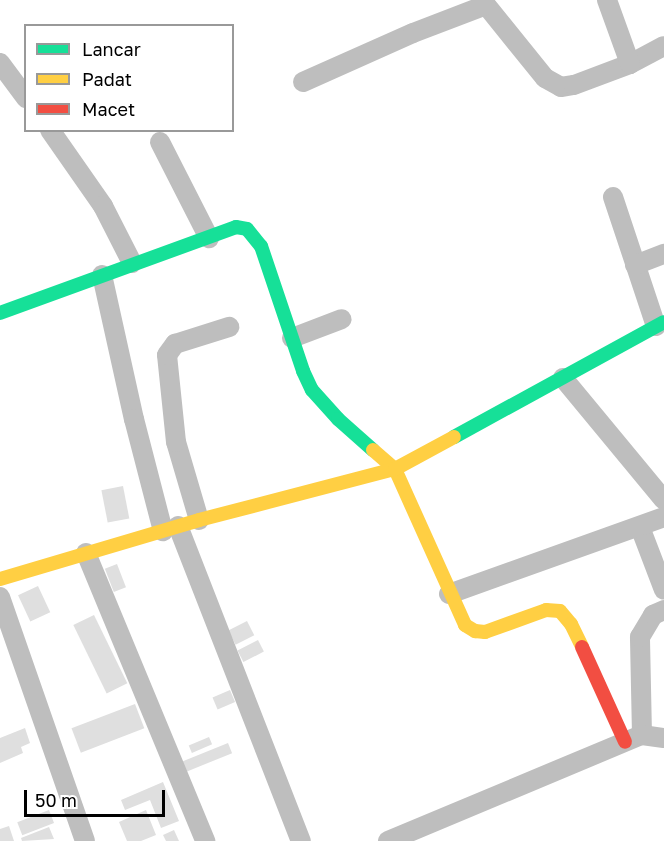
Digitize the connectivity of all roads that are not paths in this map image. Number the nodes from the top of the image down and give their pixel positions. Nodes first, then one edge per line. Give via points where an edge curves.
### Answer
1 (607, 0) edge
2 (484, 3) edge
3 (664, 46) edge
4 (0, 63) edge
5 (630, 64) junction
6 (303, 82) dead end
7 (24, 95) edge
8 (55, 136) edge
9 (160, 142) dead end
10 (613, 196) dead end
11 (208, 238) junction
12 (664, 254) edge
13 (132, 263) junction
14 (635, 265) junction
15 (102, 275) junction
16 (0, 313) edge
17 (342, 319) dead end
18 (660, 324) edge
19 (229, 327) dead end
20 (292, 338) junction
21 (563, 378) junction
22 (395, 469) junction
23 (664, 500) edge
24 (664, 518) edge
25 (199, 520) junction
26 (640, 527) junction
27 (171, 529) junction
28 (86, 553) junction
29 (0, 579) edge
30 (664, 590) edge
31 (449, 594) junction
32 (0, 597) edge
33 (664, 610) edge
34 (634, 738) junction
35 (664, 738) edge
36 (85, 841) edge
37 (205, 841) edge
38 (301, 841) edge
39 (388, 841) edge

1 - 5 street
2 - 5 street via 551,84 574,85
2 - 6 street
3 - 5 street
4 - 7 street
8 - 13 street via 103,206
9 - 11 street
10 - 14 street
11 - 13 street
11 - 20 street via 236,227 254,235
12 - 14 street
13 - 15 street
14 - 18 street
15 - 16 street
15 - 27 street via 134,419
17 - 20 street
18 - 21 street
19 - 25 street via 175,344 167,355 176,442
20 - 22 street via 303,371 324,405
21 - 22 street
21 - 23 street
22 - 25 street
22 - 31 street
24 - 26 street
25 - 27 street
26 - 30 street
26 - 31 street
27 - 28 street
27 - 38 street
28 - 29 street
28 - 37 street
31 - 34 street via 465,626 475,632 546,610 558,610 565,615
32 - 36 street
33 - 34 street via 653,615 640,637
34 - 35 street
34 - 39 street

